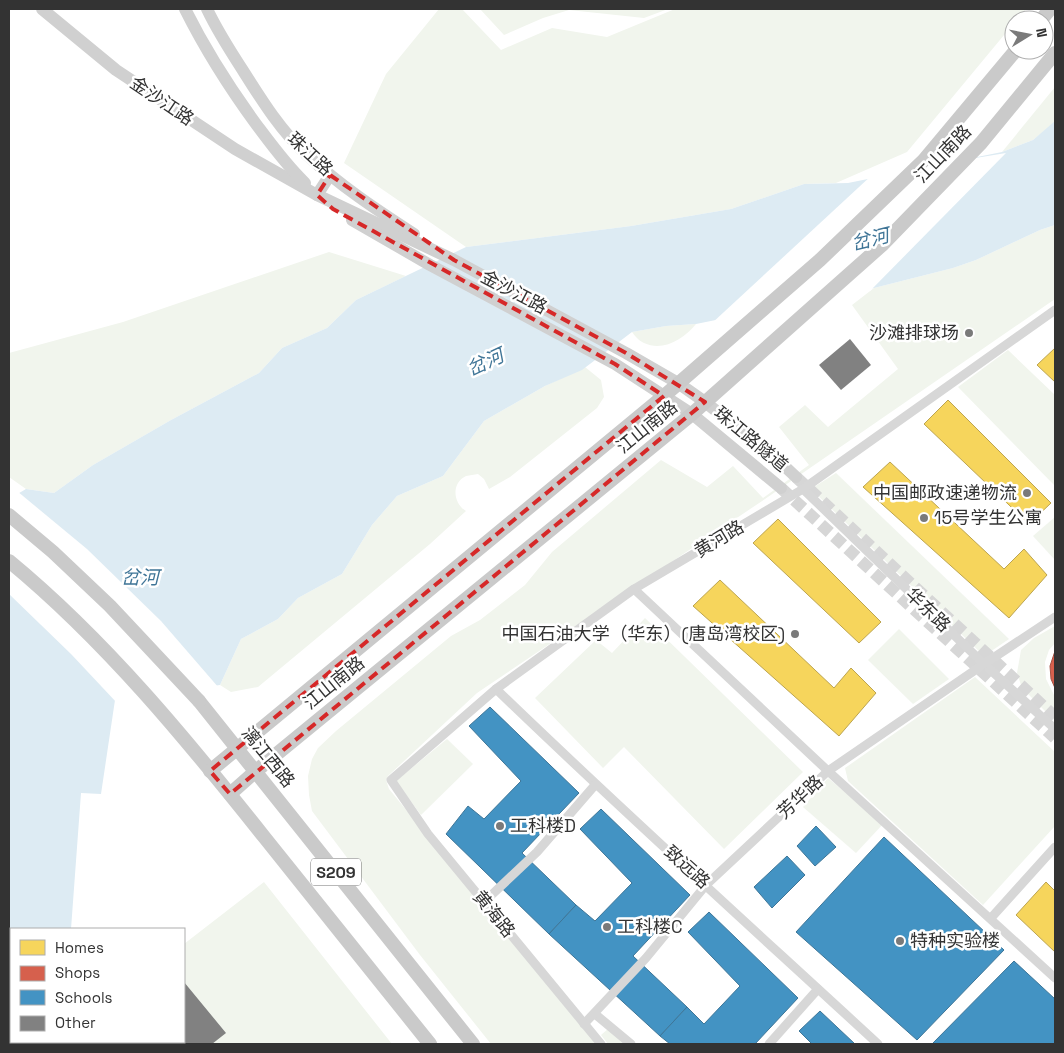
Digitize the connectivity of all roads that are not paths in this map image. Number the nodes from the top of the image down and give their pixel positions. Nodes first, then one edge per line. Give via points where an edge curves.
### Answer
1 (42, 9) edge
2 (185, 9) edge
3 (207, 9) edge
4 (1055, 53) edge
5 (1008, 60) edge
6 (330, 175) junction
7 (317, 195) junction
8 (454, 260) junction
9 (1055, 310) edge
10 (678, 383) junction
11 (664, 396) junction
12 (705, 402) junction
13 (692, 414) junction
14 (796, 477) tunnel mouth
15 (781, 488) tunnel mouth
16 (802, 489) junction
17 (9, 515) edge
18 (9, 561) edge
19 (634, 589) junction
20 (1055, 617) edge
21 (984, 664) junction
22 (496, 689) junction
23 (1055, 729) edge
24 (237, 748) junction
25 (210, 771) junction
26 (256, 771) junction
27 (828, 771) junction
28 (391, 780) joint
29 (595, 785) junction
30 (230, 794) junction
31 (1055, 847) edge
32 (706, 885) junction
33 (484, 902) junction
34 (991, 918) junction
35 (1055, 978) edge
36 (818, 989) junction
37 (595, 1014) junction
38 (584, 1024) junction
39 (430, 1044) edge
40 (473, 1044) edge
41 (601, 1044) edge
42 (631, 1044) edge
43 (768, 1044) edge
44 (878, 1044) edge

1 - 7 main road, 金沙江路 via 116,70 235,149
2 - 7 main road, 珠江路 via 228,86 291,170
3 - 6 main road, 珠江路 via 282,129
4 - 12 main road, 江山南路 via 981,143 882,245
5 - 10 main road, 江山南路 via 919,165 820,260
6 - 7 main road
6 - 8 main road, 珠江路
7 - 8 main road, 金沙江路
7 - 11 main road, 金沙江路 via 333,209 615,364
8 - 10 main road, 金沙江路
9 - 16 street, 黄河路
10 - 11 main road, 江山南路
10 - 12 main road, 金沙江路
11 - 13 main road, 金沙江路
11 - 24 main road, 江山南路
12 - 13 main road, 江山南路
12 - 14 main road, 珠江路隧道
13 - 15 main road, 珠江路隧道
13 - 26 main road, 江山南路
16 - 19 street, 黄河路
16 - 21 street, 华东路
17 - 24 main road, 漓江西路 / S209, bridge via 110,606 199,701
18 - 25 main road, S209 via 83,628
19 - 22 street, 黄河路
19 - 27 street
20 - 21 street, 芳华路
21 - 23 street, 华东路
21 - 27 street, 芳华路
22 - 28 street, 黄河路
22 - 29 street, 致远路
24 - 25 main road, 江山南路
24 - 26 main road, 漓江西路 / S209
25 - 30 main road, S209
26 - 30 main road, 江山南路
26 - 40 main road, 漓江西路 / S209
27 - 32 street, 芳华路
27 - 34 street
28 - 33 street, 黄海路 via 428,834
29 - 32 street, 致远路
29 - 33 street via 537,852
30 - 39 main road, S209
31 - 34 street
32 - 36 street, 致远路
32 - 37 street, 芳华路
33 - 38 street, 黄海路
34 - 35 street
36 - 43 street
36 - 44 street, 致远路
37 - 38 street, 芳华路
37 - 42 street
38 - 41 street, 黄海路

